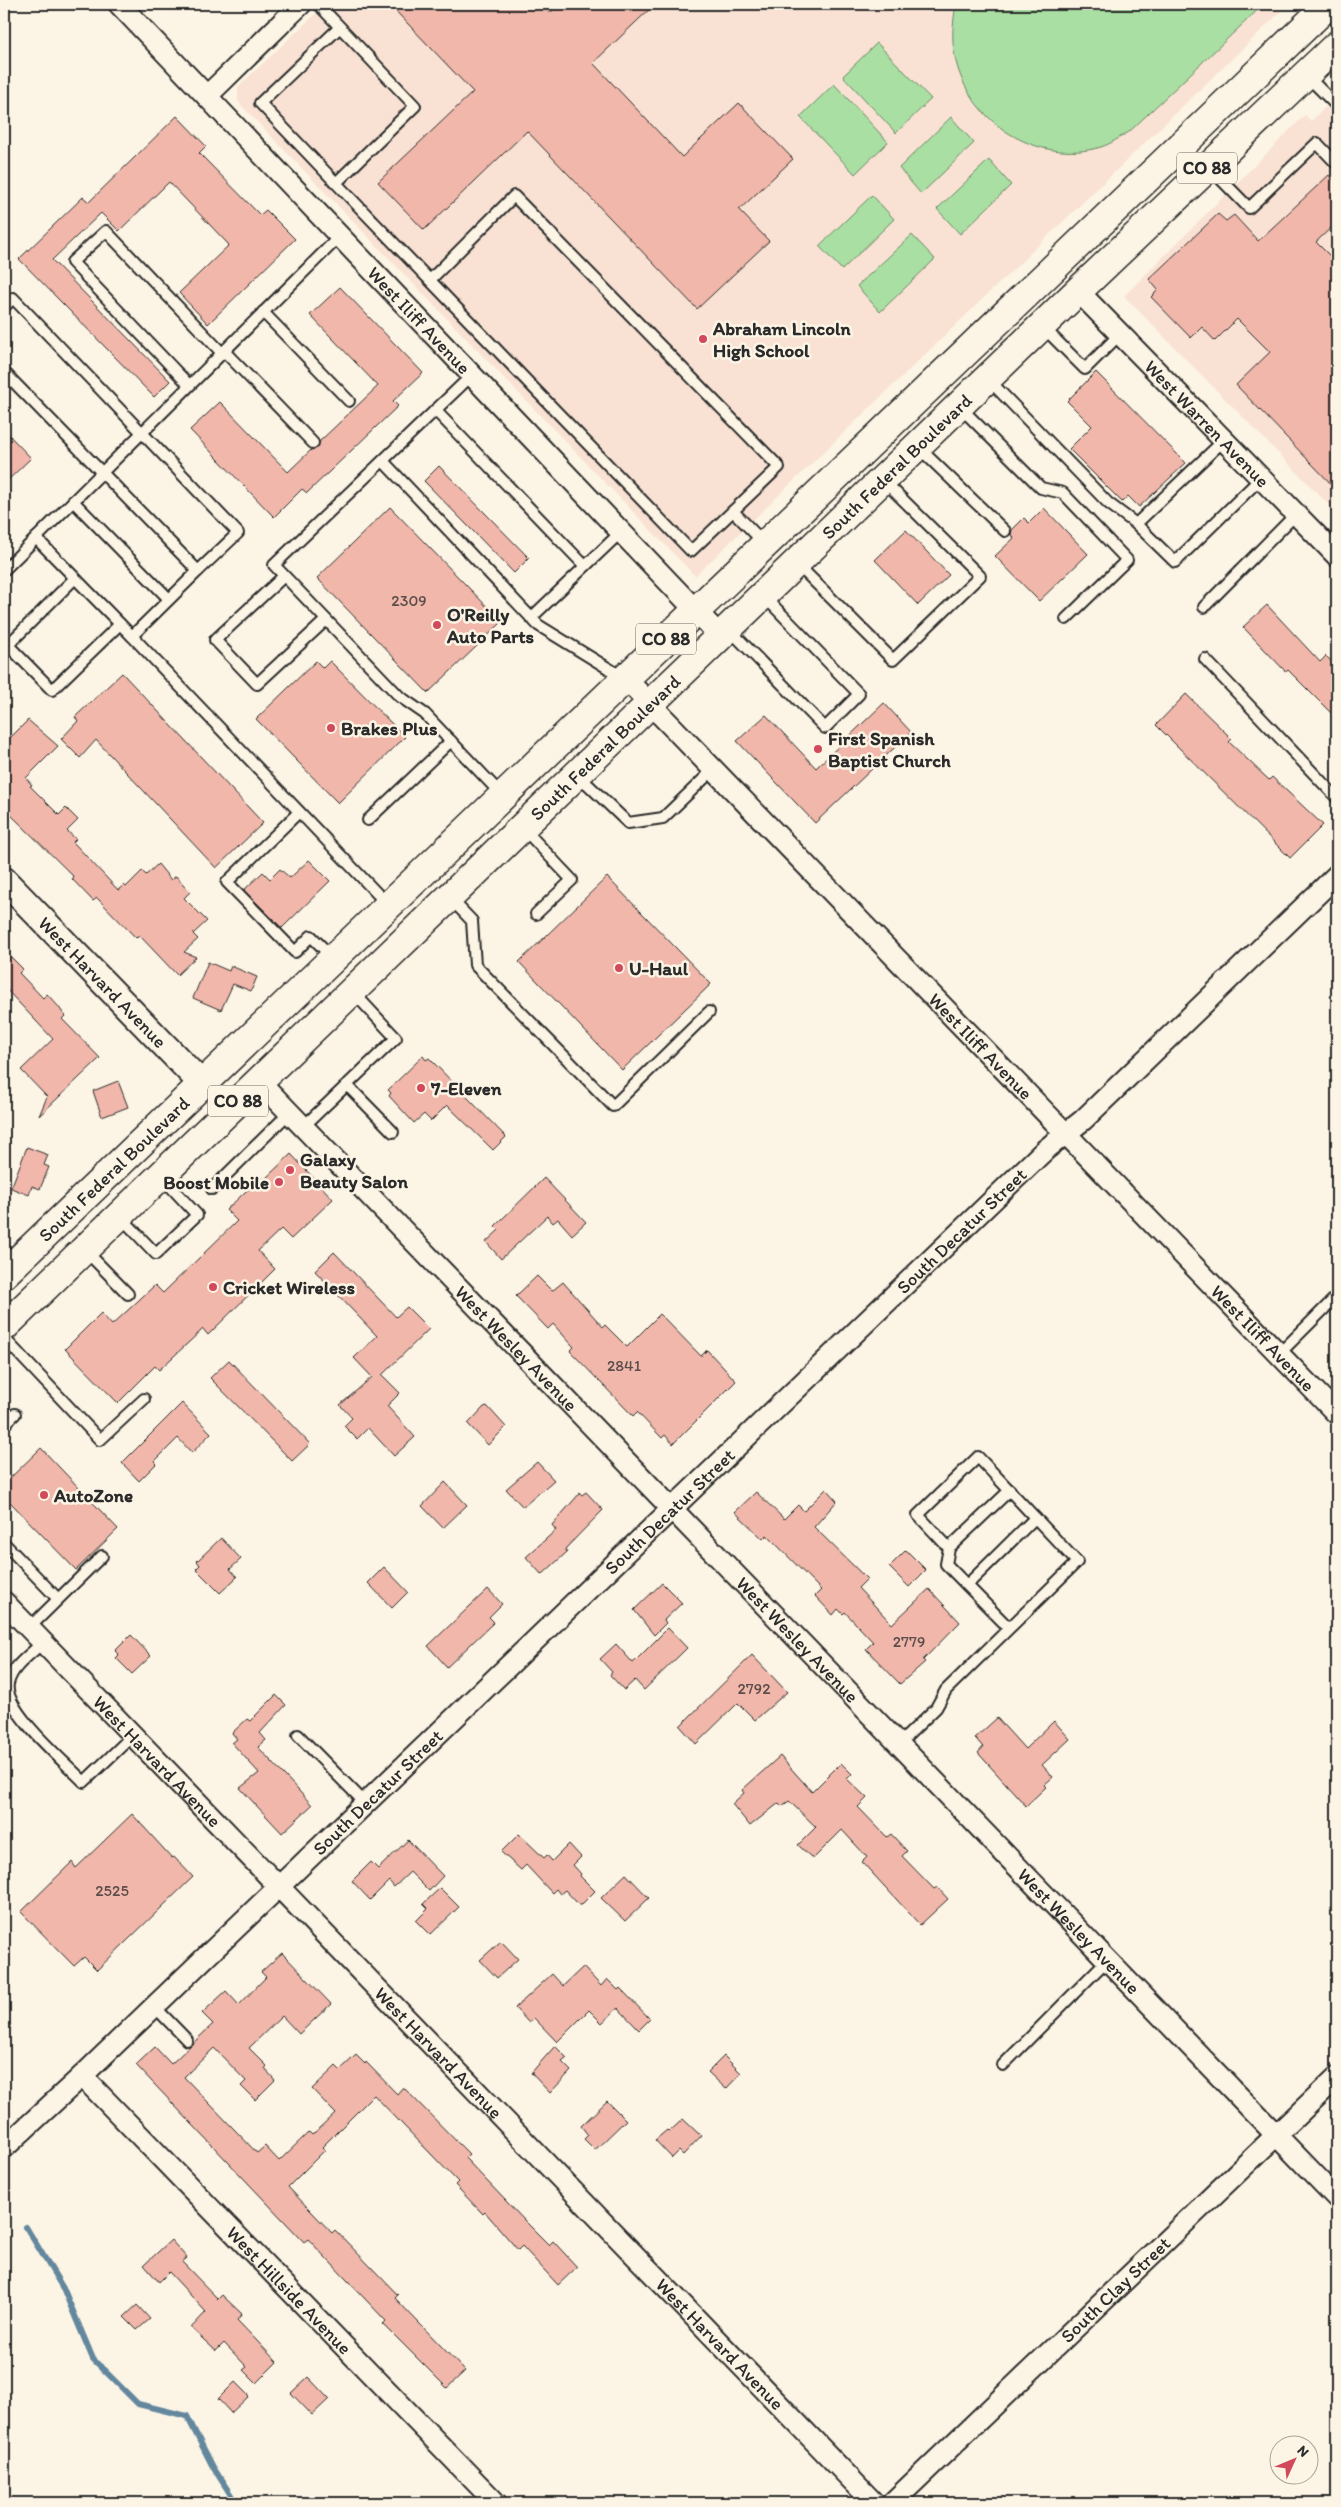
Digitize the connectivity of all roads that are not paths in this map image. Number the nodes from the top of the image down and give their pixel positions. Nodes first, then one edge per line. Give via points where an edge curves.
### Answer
1 (119, 4) edge
2 (301, 4) edge
3 (318, 4) edge
4 (1329, 4) edge
5 (340, 27) junction
6 (1337, 45) edge
7 (1306, 75) junction
8 (206, 96) junction
9 (1337, 106) edge
10 (1337, 164) edge
11 (1208, 166) junction
12 (336, 183) junction
13 (340, 236) junction
14 (430, 280) junction
15 (1078, 291) junction
16 (4, 307) edge
17 (263, 312) junction
18 (1042, 326) junction
19 (1120, 334) junction
20 (223, 352) junction
21 (4, 372) edge
22 (472, 375) junction
23 (988, 379) junction
24 (189, 385) junction
25 (349, 401) dead end
26 (960, 406) junction
27 (435, 410) junction
28 (142, 432) junction
29 (1224, 440) junction
30 (312, 443) dead end
31 (918, 446) junction
32 (382, 461) junction
33 (102, 473) junction
34 (1261, 478) junction
35 (883, 480) junction
36 (73, 501) junction
37 (734, 511) junction
38 (1296, 514) junction
39 (1136, 524) junction
40 (1005, 531) dead end
41 (621, 532) junction
42 (36, 538) junction
43 (765, 544) junction
44 (1337, 556) edge
45 (796, 563) junction
46 (585, 566) junction
47 (4, 570) edge
48 (198, 571) junction
49 (284, 576) junction
50 (75, 578) junction
51 (763, 595) junction
52 (169, 599) junction
53 (1204, 607) dead end
54 (696, 610) junction
55 (531, 618) junction
56 (1066, 619) dead end
57 (326, 620) junction
58 (120, 624) junction
59 (724, 632) junction
60 (132, 636) junction
61 (6, 643) edge
62 (1205, 659) dead end
63 (625, 678) junction
64 (650, 705) junction
65 (451, 741) junction
66 (713, 770) junction
67 (578, 774) junction
68 (502, 796) junction
69 (1337, 798) edge
70 (299, 812) junction
71 (368, 820) dead end
72 (522, 828) junction
73 (1337, 875) edge
74 (4, 880) edge
75 (449, 897) junction
76 (388, 905) junction
77 (536, 914) dead end
78 (333, 958) junction
79 (352, 991) junction
80 (709, 1012) dead end
81 (259, 1081) junction
82 (202, 1084) junction
83 (347, 1085) junction
84 (290, 1113) junction
85 (304, 1127) junction
86 (393, 1132) dead end
87 (1066, 1134) junction
88 (160, 1176) junction
89 (212, 1189) dead end
90 (119, 1215) junction
91 (89, 1245) junction
92 (7, 1264) edge
93 (128, 1294) dead end
94 (1337, 1296) edge
95 (4, 1327) edge
96 (4, 1338) edge
97 (1279, 1354) junction
98 (144, 1399) dead end
99 (15, 1414) dead end
100 (1337, 1414) edge
101 (4, 1424) edge
102 (1010, 1490) junction
103 (672, 1508) junction
104 (1036, 1518) junction
105 (4, 1543) edge
106 (949, 1548) junction
107 (102, 1556) dead end
108 (967, 1585) junction
109 (58, 1599) junction
110 (4, 1602) edge
111 (1009, 1628) junction
112 (28, 1629) junction
113 (42, 1643) junction
114 (298, 1735) dead end
115 (132, 1736) junction
116 (899, 1744) junction
117 (366, 1803) junction
118 (278, 1887) junction
119 (1107, 1960) junction
120 (154, 2006) junction
121 (187, 2040) dead end
122 (1003, 2065) dead end
123 (82, 2076) junction
124 (1337, 2076) edge
125 (1276, 2135) junction
126 (4, 2148) edge
127 (1337, 2198) edge
128 (496, 2503) edge
129 (874, 2503) edge
130 (892, 2503) edge

1 - 8 street, West Iliff Avenue
2 - 8 street
3 - 5 lane
4 - 43 main road, South Federal Boulevard / CO 88
5 - 12 lane via 415,106
5 - 12 lane via 260,103
6 - 7 main road, South Federal Boulevard / CO 88
7 - 9 lane
7 - 11 main road, South Federal Boulevard / CO 88
8 - 13 street, West Iliff Avenue
10 - 11 lane via 1317,143 1249,208
11 - 15 main road, South Federal Boulevard / CO 88
12 - 14 lane
13 - 17 lane
13 - 22 street, West Iliff Avenue
14 - 37 lane via 691,551
14 - 37 lane via 514,196 779,468
15 - 18 main road, South Federal Boulevard / CO 88
15 - 19 street, West Warren Avenue
16 - 28 lane via 13,298
17 - 20 lane
17 - 25 lane
18 - 19 lane via 1085,368
18 - 23 main road, South Federal Boulevard / CO 88
19 - 29 street, West Warren Avenue
20 - 24 lane
20 - 24 lane via 106,231 72,262
20 - 30 lane
21 - 33 lane
22 - 27 lane
22 - 41 street, West Iliff Avenue
23 - 26 main road, South Federal Boulevard / CO 88
23 - 39 lane via 1108,503
24 - 28 lane
26 - 31 main road, South Federal Boulevard / CO 88
26 - 56 lane via 1040,488 1063,493 1127,560
27 - 32 lane
27 - 46 lane
28 - 33 lane
28 - 48 lane via 238,533
29 - 34 street, West Warren Avenue
29 - 39 lane
31 - 35 main road, South Federal Boulevard / CO 88
31 - 40 lane
32 - 49 lane via 274,565
32 - 55 lane
33 - 36 lane
33 - 48 lane
34 - 38 street, West Warren Avenue
34 - 39 lane via 1175,562
35 - 45 main road, South Federal Boulevard / CO 88
35 - 45 lane via 980,576 893,660
36 - 42 lane
36 - 52 lane
37 - 43 lane
38 - 44 street, West Warren Avenue
38 - 53 lane
41 - 46 lane
41 - 54 street, West Iliff Avenue
42 - 47 lane
42 - 50 lane
43 - 54 main road, South Federal Boulevard / CO 88
45 - 51 main road, South Federal Boulevard / CO 88
46 - 55 lane
48 - 52 lane
49 - 57 lane
49 - 57 lane via 215,640 233,659 257,684
50 - 58 lane
50 - 61 lane
51 - 59 main road, South Federal Boulevard / CO 88
51 - 59 lane via 859,694 824,728
52 - 60 lane
54 - 59 street, West Iliff Avenue
54 - 63 main road, South Federal Boulevard / CO 88
55 - 63 lane
57 - 65 lane via 399,696 426,714
58 - 60 lane
58 - 61 lane via 52,690
59 - 64 main road, South Federal Boulevard / CO 88
60 - 70 lane
62 - 69 lane
63 - 64 street, West Iliff Avenue
63 - 68 main road, South Federal Boulevard / CO 88
64 - 66 street, West Iliff Avenue
64 - 67 main road, South Federal Boulevard / CO 88
65 - 68 lane
65 - 71 lane
66 - 67 lane via 663,818 628,823
66 - 87 street, West Iliff Avenue
67 - 72 main road, South Federal Boulevard / CO 88
68 - 76 main road, South Federal Boulevard / CO 88
70 - 76 lane
70 - 78 lane via 228,882 295,952 311,936
72 - 75 main road, South Federal Boulevard / CO 88
72 - 77 lane via 572,880
73 - 87 street, South Decatur Street
74 - 82 street, West Harvard Avenue
75 - 79 main road, South Federal Boulevard / CO 88
75 - 80 lane via 472,921 474,965 612,1106
76 - 78 main road, South Federal Boulevard / CO 88
76 - 81 main road via 381,927 368,945 256,1058
78 - 82 main road, South Federal Boulevard / CO 88
79 - 81 main road, South Federal Boulevard / CO 88
79 - 83 lane via 396,1038
81 - 84 street, West Wesley Avenue
81 - 88 main road, South Federal Boulevard / CO 88
82 - 91 main road via 208,1102 202,1114 122,1196
82 - 92 main road, South Federal Boulevard / CO 88
83 - 85 lane
83 - 86 lane
84 - 85 street, West Wesley Avenue
84 - 89 lane
85 - 103 street, West Wesley Avenue
87 - 97 street, West Iliff Avenue
87 - 103 street, South Decatur Street via 1038,1156
88 - 90 main road, South Federal Boulevard / CO 88
88 - 90 lane via 197,1215 190,1222 156,1254
90 - 91 main road, South Federal Boulevard / CO 88
91 - 93 lane
91 - 95 main road, South Federal Boulevard / CO 88
94 - 97 lane
96 - 98 lane via 100,1440
97 - 100 street, West Iliff Avenue
99 - 101 lane
102 - 104 lane
102 - 106 lane
102 - 106 lane via 978,1457 918,1515
103 - 116 street, West Wesley Avenue
103 - 117 street, South Decatur Street
104 - 108 lane
104 - 111 lane via 1077,1562
105 - 109 lane
106 - 108 lane via 946,1564
107 - 109 lane
108 - 111 lane
109 - 112 lane
110 - 112 street, West Harvard Avenue
111 - 116 lane via 946,1690 936,1708
112 - 113 street, West Harvard Avenue
113 - 115 street, West Harvard Avenue
113 - 115 lane via 14,1670 8,1683 8,1696 25,1721 84,1782
114 - 117 lane
115 - 118 street, West Harvard Avenue
116 - 119 street, West Wesley Avenue
117 - 118 street, South Decatur Street
118 - 120 street, South Decatur Street
118 - 129 street, West Harvard Avenue
119 - 122 lane
119 - 125 street, West Wesley Avenue
120 - 121 lane
120 - 123 street, South Decatur Street
123 - 126 street, South Decatur Street
123 - 128 street, West Hillside Avenue
124 - 125 street, South Clay Street
125 - 127 street, West Wesley Avenue
125 - 130 street, South Clay Street

